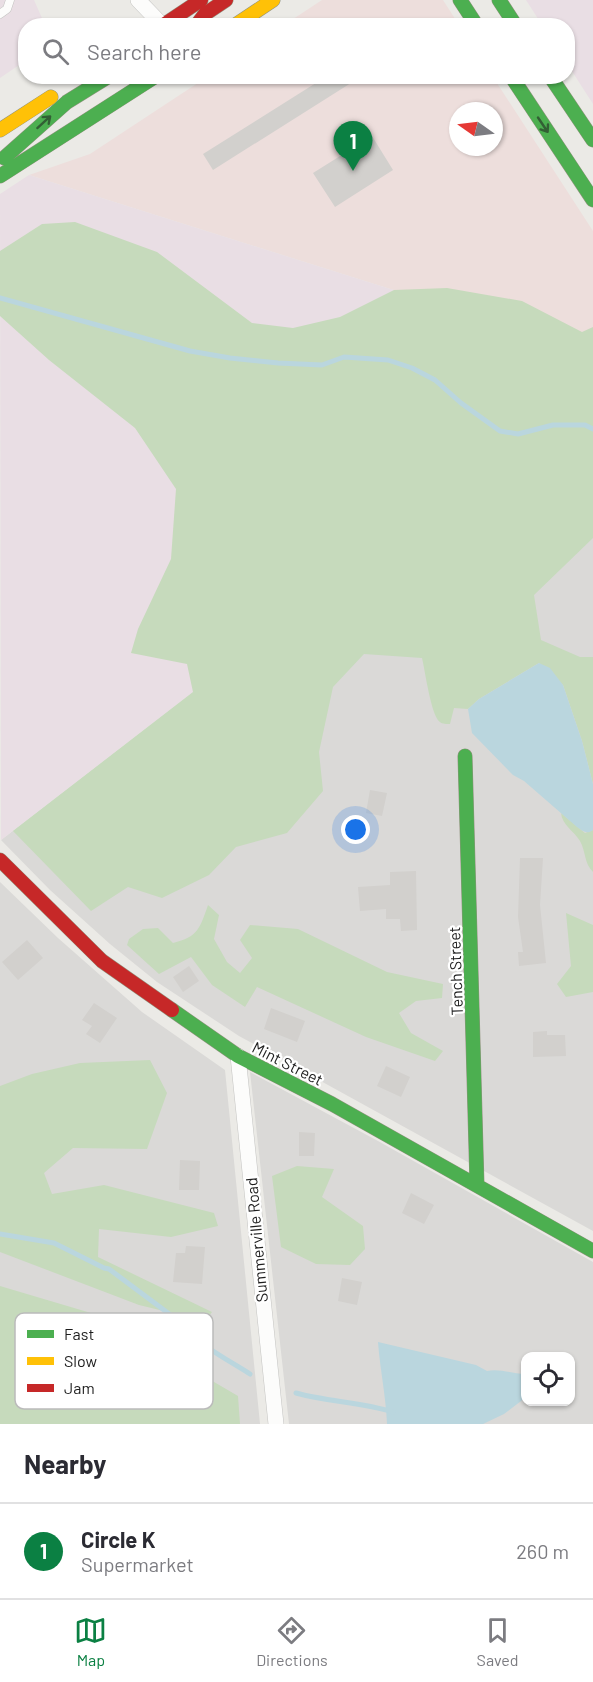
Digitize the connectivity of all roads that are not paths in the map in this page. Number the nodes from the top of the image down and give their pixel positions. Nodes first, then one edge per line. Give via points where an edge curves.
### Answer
1 (10, 0) edge
2 (138, 0) edge
3 (201, 0) edge
4 (226, 0) edge
5 (273, 0) edge
6 (460, 0) edge
7 (499, 0) edge
8 (0, 14) edge
9 (155, 18) edge
10 (173, 18) edge
11 (202, 18) edge
12 (246, 18) edge
13 (472, 18) edge
14 (511, 18) edge
15 (71, 84) edge
16 (96, 84) edge
17 (144, 84) edge
18 (516, 84) edge
19 (555, 84) edge
20 (0, 130) edge
21 (593, 140) edge
22 (0, 162) edge
23 (0, 176) edge
24 (593, 200) edge
25 (465, 756) dead end
26 (0, 860) edge
27 (238, 1056) junction
28 (477, 1185) junction
29 (593, 1251) edge
30 (276, 1424) edge

1 - 8 lane
2 - 9 street
3 - 10 main road
4 - 11 main road
5 - 12 main road
6 - 13 main road
7 - 14 main road
15 - 20 main road
22 -> 16 main road via 67,102
17 - 23 main road
18 -> 24 main road
19 - 21 main road
25 - 28 main road, Tench Street
26 - 27 main road, Mint Street via 102,961
27 - 28 main road, Mint Street
27 - 30 street, Summerville Road
28 - 29 main road, Mint Street

